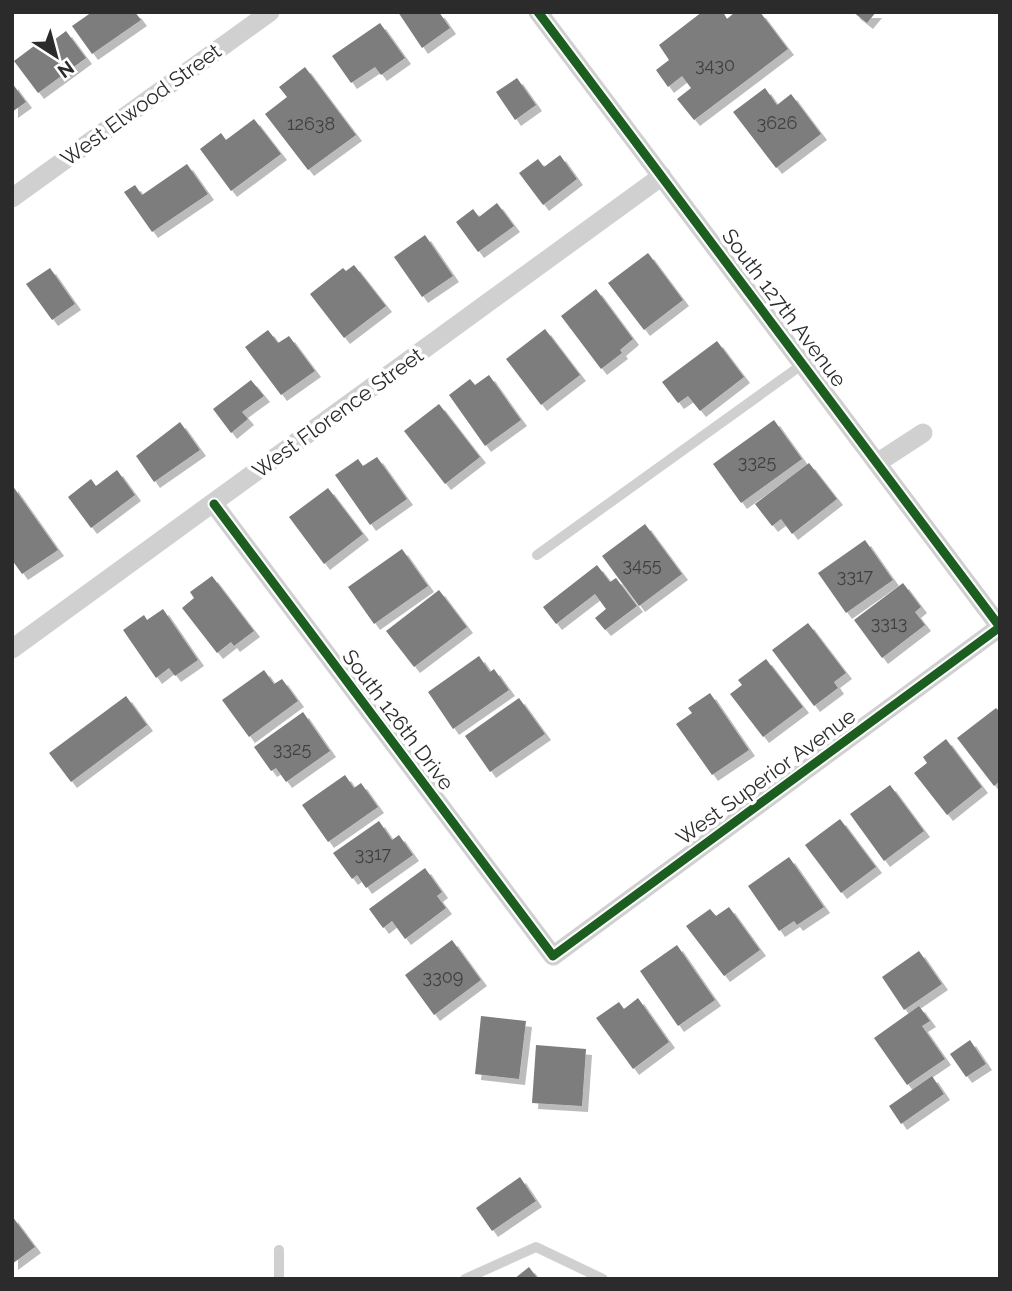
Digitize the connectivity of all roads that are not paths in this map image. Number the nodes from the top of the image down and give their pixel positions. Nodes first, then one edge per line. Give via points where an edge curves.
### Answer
1 (270, 12) edge
2 (538, 12) edge
3 (662, 176) junction
4 (12, 198) edge
5 (804, 363) junction
6 (923, 433) dead end
7 (877, 463) junction
8 (214, 504) junction
9 (537, 555) dead end
10 (1000, 627) edge
11 (12, 649) edge
12 (553, 956) joint
13 (279, 1250) dead end
14 (279, 1279) edge
15 (465, 1279) edge
16 (603, 1279) edge

1 - 4 street, West Elwood Street
2 - 3 street, South 127th Avenue
3 - 5 street, South 127th Avenue
3 - 8 street, West Florence Street
5 - 7 street, South 127th Avenue
5 - 9 lane
6 - 7 street
7 - 10 street, South 127th Avenue
8 - 11 street, West Florence Street
8 - 12 street, South 126th Drive
10 - 12 street, West Superior Avenue
13 - 14 lane
15 - 16 lane via 536,1247

